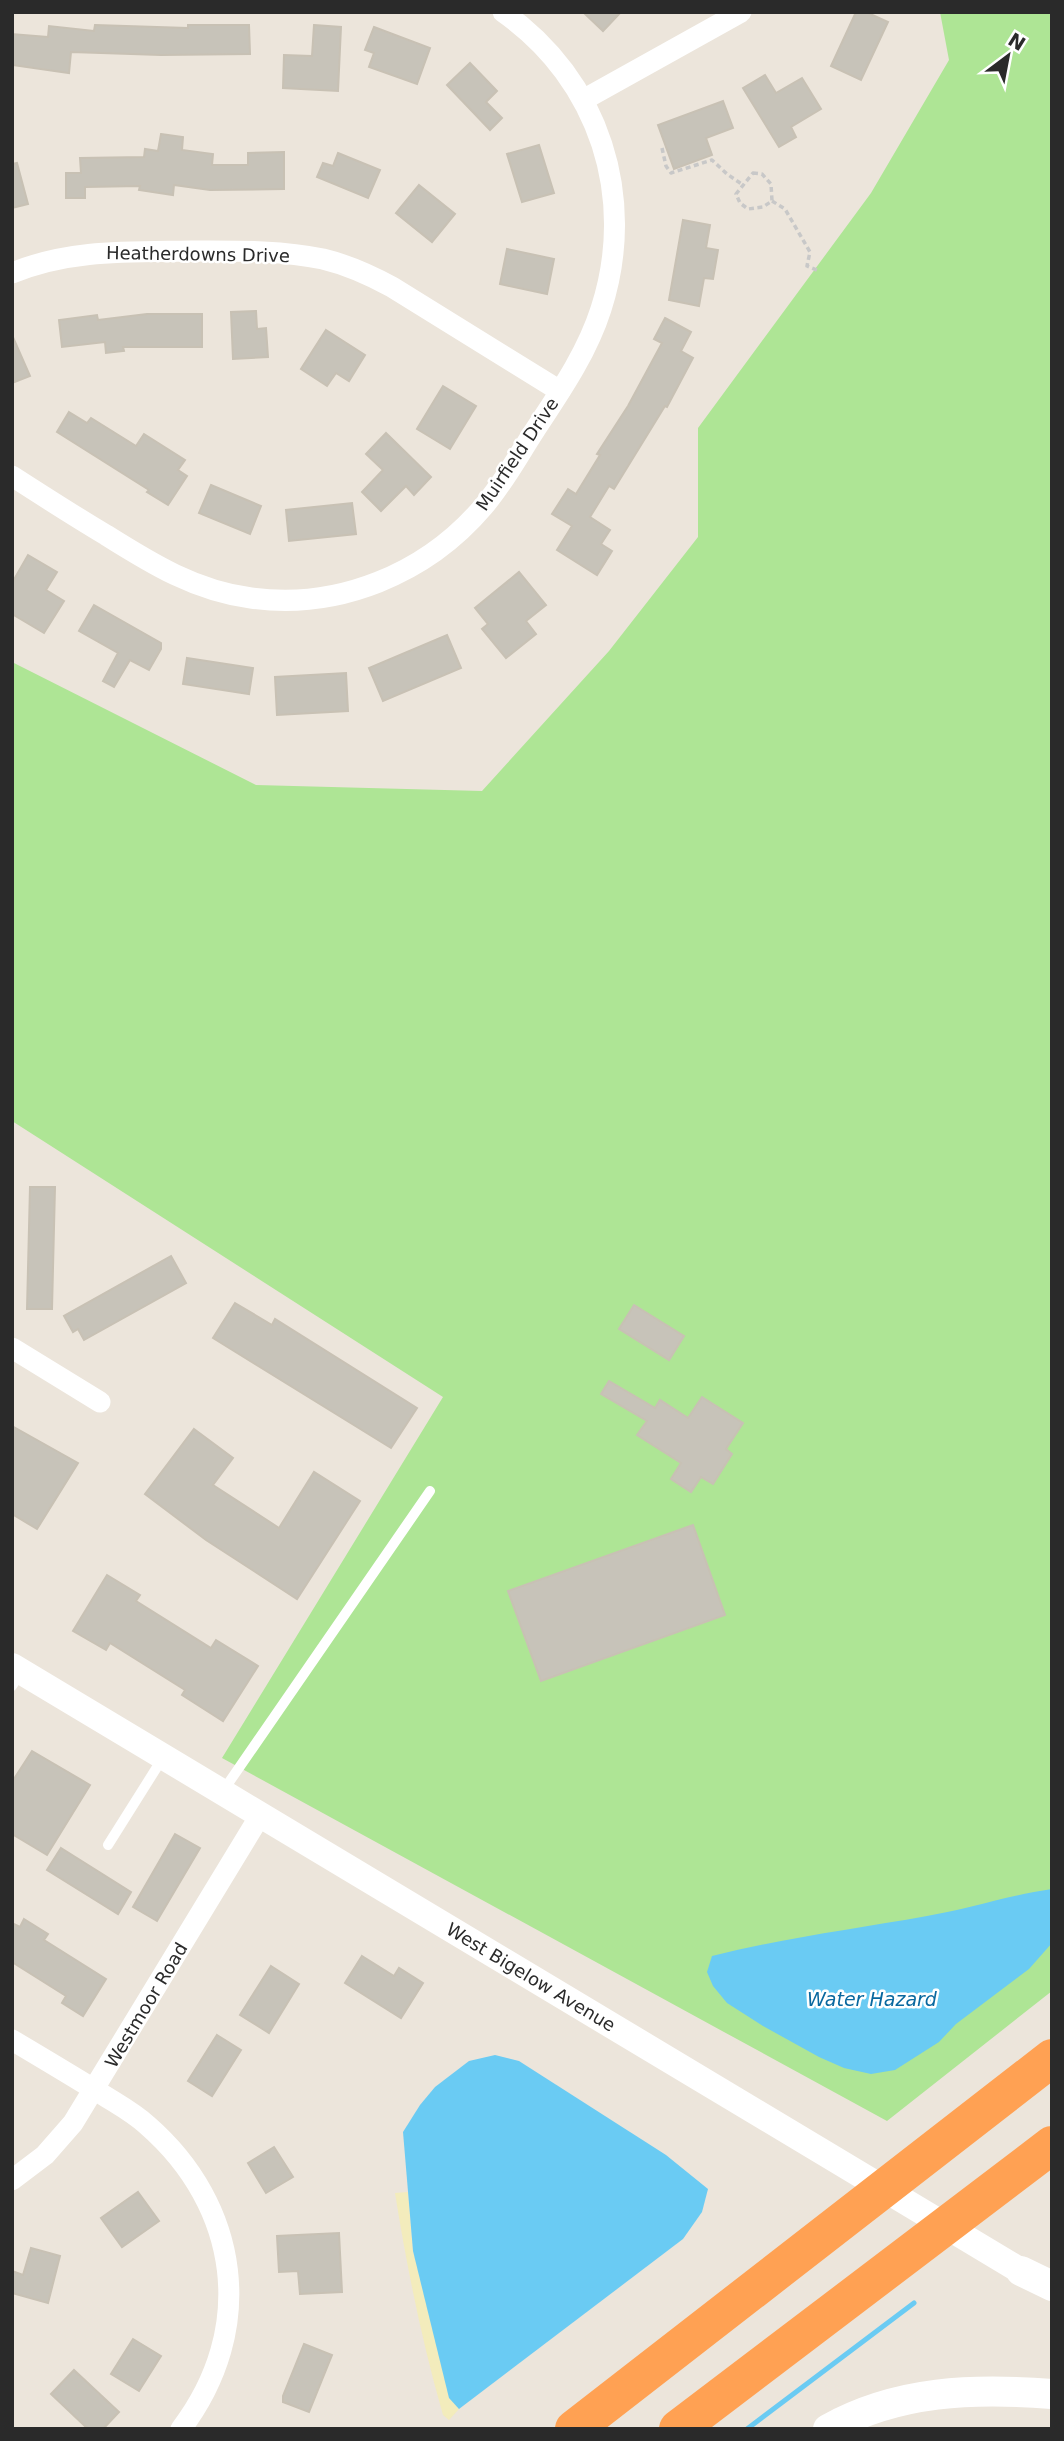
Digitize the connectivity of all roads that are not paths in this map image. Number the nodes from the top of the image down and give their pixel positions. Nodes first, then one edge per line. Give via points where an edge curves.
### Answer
1 (503, 12) edge
2 (741, 12) edge
3 (583, 100) junction
4 (12, 272) edge
5 (560, 391) junction
6 (12, 477) edge
7 (12, 1348) edge
8 (100, 1402) dead end
9 (430, 1491) dead end
10 (15, 1674) edge
11 (164, 1756) junction
12 (223, 1791) junction
13 (261, 1814) junction
14 (108, 1845) dead end
15 (12, 2040) edge
16 (1052, 2058) edge
17 (95, 2090) junction
18 (1052, 2145) edge
19 (12, 2180) edge
20 (1021, 2271) joint
21 (1052, 2286) edge
22 (1052, 2369) edge
23 (1041, 2394) edge
24 (181, 2429) edge
25 (574, 2429) edge
26 (678, 2429) edge
27 (828, 2429) edge

1 - 3 street, Muirfield Drive via 547,49
2 - 3 street
3 - 5 street, Muirfield Drive via 609,170 614,256 601,312
4 - 5 street, Heatherdowns Drive via 55,259 112,252 269,253 325,260 383,282
5 - 6 street, Muirfield Drive via 501,483 464,527 419,563 367,587 339,594 253,598 197,585 158,568
7 - 8 street
9 - 12 lane
10 - 11 street, West Bigelow Avenue
11 - 12 street, West Bigelow Avenue
11 - 14 lane
12 - 13 street, West Bigelow Avenue
13 - 17 street, Westmoor Road
13 - 20 street, West Bigelow Avenue
15 - 17 street
16 - 25 highway
17 - 19 street, Westmoor Road via 55,2145
17 - 24 street via 146,2124 177,2153 208,2200 223,2245 228,2282 224,2338 211,2378
18 - 26 highway
20 - 21 main road, West Bigelow Avenue
22 - 23 main road
23 - 27 main road via 975,2390 919,2396 866,2411

